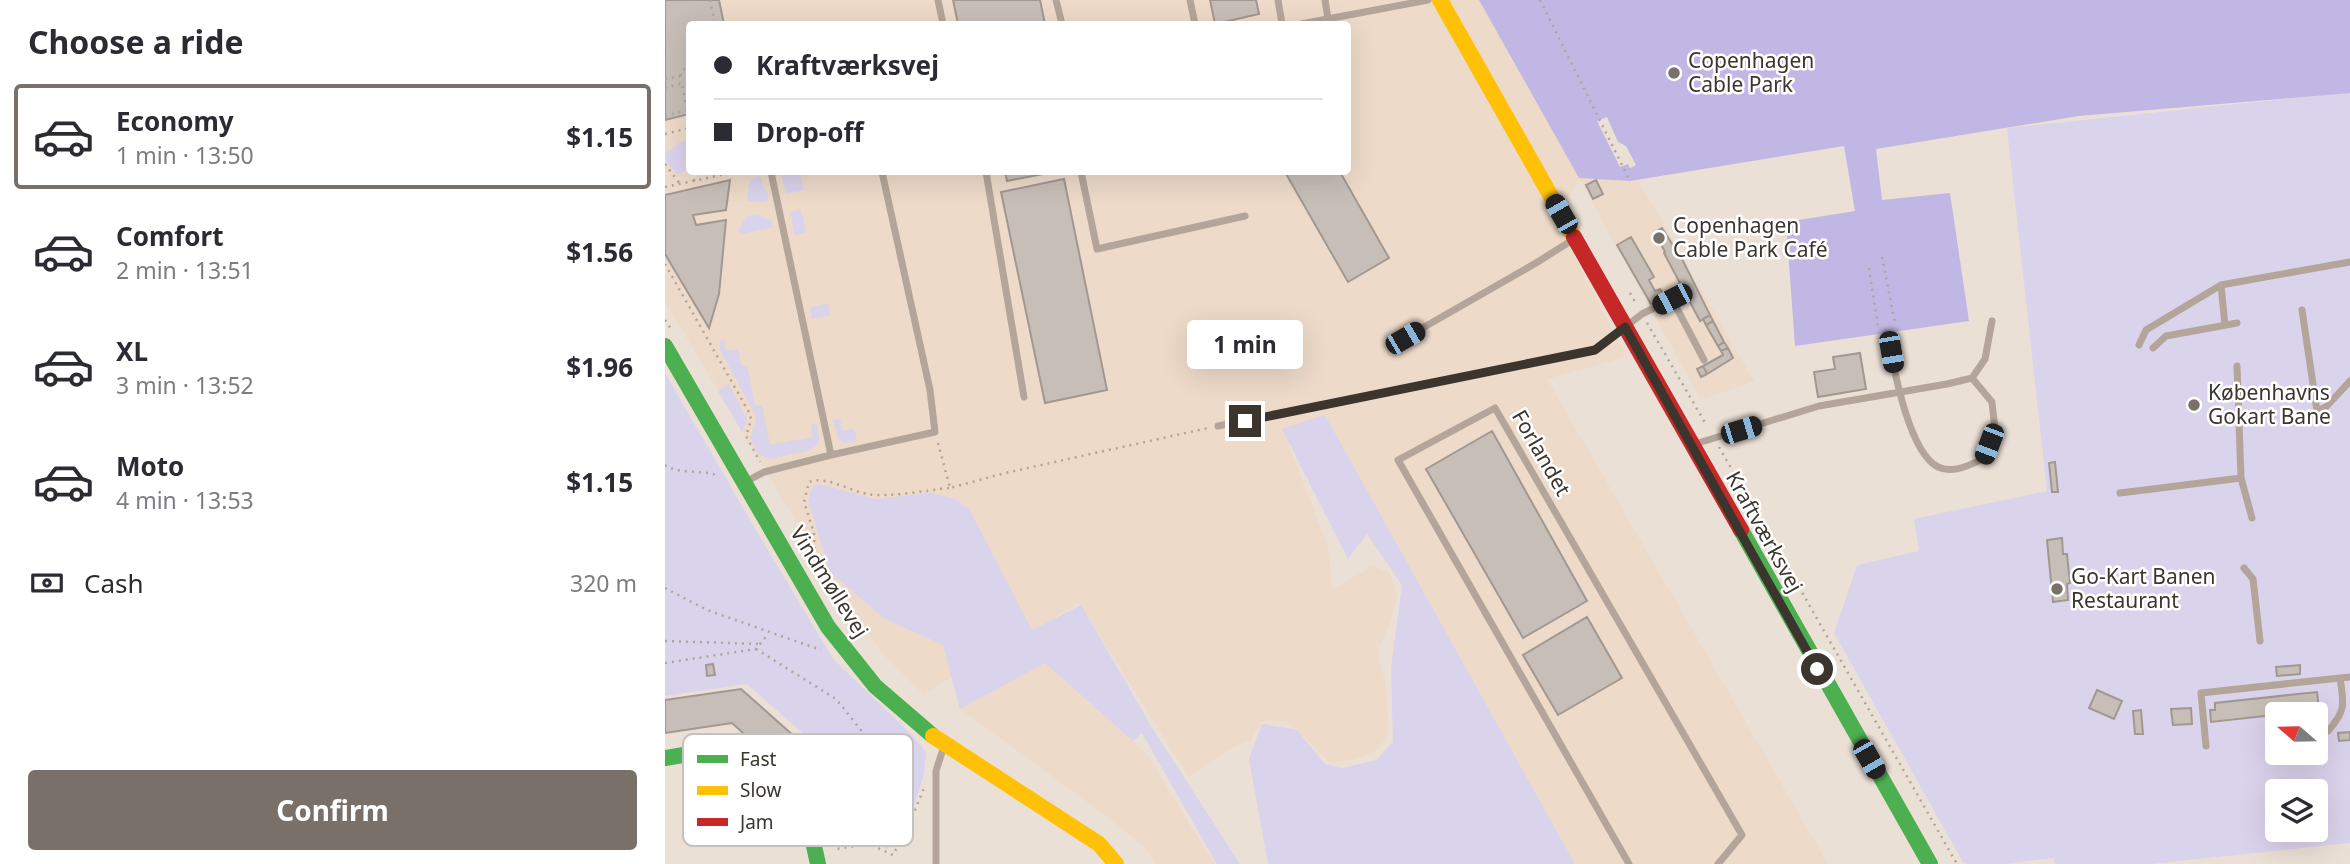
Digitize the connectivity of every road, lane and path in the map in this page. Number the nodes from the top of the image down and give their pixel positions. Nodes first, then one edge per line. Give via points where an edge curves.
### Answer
1 (710, 0) edge
2 (938, 0) edge
3 (1056, 0) edge
4 (1190, 0) edge
5 (1279, 0) edge
6 (1325, 0) edge
7 (1428, 0) edge
8 (1440, 0) edge
9 (1540, 0) edge
10 (1328, 19) junction
11 (714, 21) edge
12 (942, 21) edge
13 (1061, 21) edge
14 (1194, 21) edge
15 (1282, 21) edge
16 (1317, 21) edge
17 (686, 66) dead end
18 (680, 76) junction
19 (665, 79) edge
20 (682, 83) junction
21 (665, 88) edge
22 (686, 101) edge
23 (686, 111) edge
24 (665, 116) edge
25 (686, 129) edge
26 (665, 134) edge
27 (665, 164) edge
28 (695, 175) edge
29 (721, 175) edge
30 (772, 175) edge
31 (883, 175) edge
32 (987, 175) edge
33 (1082, 175) edge
34 (694, 181) junction
35 (1630, 181) dead end
36 (680, 184) junction
37 (665, 187) edge
38 (1245, 216) dead end
39 (1574, 238) junction
40 (1882, 257) dead end
41 (2350, 262) edge
42 (665, 264) edge
43 (1868, 268) dead end
44 (2221, 285) junction
45 (2302, 310) dead end
46 (665, 320) edge
47 (1991, 321) dead end
48 (2238, 323) dead end
49 (2225, 326) junction
50 (1625, 327) junction
51 (671, 329) dead end
52 (1896, 331) dead end
53 (1883, 333) joint
54 (1405, 338) dead end
55 (2139, 345) dead end
56 (665, 346) edge
57 (2153, 348) dead end
58 (1704, 360) dead end
59 (2237, 366) dead end
60 (1972, 378) junction
61 (2350, 381) edge
62 (1898, 392) junction
63 (1024, 397) dead end
64 (2317, 411) junction
65 (2296, 422) dead end
66 (1219, 426) joint
67 (935, 432) junction
68 (1691, 445) junction
69 (831, 454) junction
70 (665, 465) edge
71 (764, 472) junction
72 (2241, 478) junction
73 (744, 484) junction
74 (950, 488) junction
75 (2120, 493) dead end
76 (2252, 518) dead end
77 (809, 568) dead end
78 (2244, 568) dead end
79 (665, 587) edge
80 (769, 633) junction
81 (665, 641) edge
82 (838, 641) junction
83 (2260, 641) dead end
84 (760, 644) junction
85 (756, 649) junction
86 (665, 663) edge
87 (2350, 677) edge
88 (2340, 678) junction
89 (2328, 731) dead end
90 (864, 734) edge
91 (944, 745) junction
92 (2206, 746) dead end
93 (683, 755) edge
94 (665, 758) edge
95 (862, 846) edge
96 (873, 846) edge
97 (898, 846) edge
98 (817, 858) edge
99 (936, 864) edge
100 (1116, 864) edge
101 (1629, 864) edge
102 (1718, 864) edge
103 (1930, 864) edge

1 - 11 path
2 - 12 lane
3 - 13 lane
4 - 14 lane
5 - 15 lane
6 - 10 lane
7 - 10 lane
8 - 39 street, Kraftværksvej
9 - 35 path
10 - 16 lane
17 - 18 path
18 - 19 path
18 - 20 path
20 - 21 path
20 - 22 path
23 - 24 path
25 - 26 path
27 - 36 path
28 - 34 path
29 - 34 path
30 - 69 lane
31 - 67 lane
32 - 63 lane
33 - 38 lane via 1097,249
34 - 36 path
36 - 37 path
39 - 50 street, Kraftværksvej
39 - 54 lane
40 - 52 path
41 - 44 lane
42 - 71 path via 750,414 746,436
43 - 53 path
44 - 49 lane
44 - 55 lane via 2146,330
45 - 64 lane
46 - 51 path
47 - 60 lane via 1985,359
48 - 49 lane
49 - 57 lane via 2166,336
50 - 58 lane via 1672,299
50 - 66 lane via 1595,350
50 - 68 street, Kraftværksvej
53 - 62 lane
56 - 73 street, Vindmøllevej
59 - 72 lane
60 - 62 lane
60 - 62 lane via 1992,402 1994,430 1984,458 1967,468 1940,468 1923,455
61 - 64 lane
62 - 68 lane via 1819,406
64 - 65 lane
66 - 74 path
67 - 69 lane
67 - 74 path
68 - 103 street, Kraftværksvej
69 - 71 lane
70 - 73 path
71 - 73 lane
72 - 75 lane
72 - 76 lane
73 - 82 street, Vindmøllevej
74 - 77 path via 869,494 823,481 809,482 804,502 814,533 816,580
78 - 83 lane via 2253,579
79 - 80 path via 707,610
80 - 82 path via 825,652
80 - 84 path
81 - 84 path
82 - 91 street, Vindmøllevej via 875,685
84 - 85 path
85 - 86 path
85 - 90 path via 836,699
87 - 88 lane
88 - 89 lane via 2343,709
88 - 92 lane via 2201,693
91 - 99 lane via 936,771
91 - 100 street, Vindmøllevej via 1099,844
93 - 94 street
95 - 98 path
96 - 97 path via 893,855
101 - 102 lane, Forlandet via 1398,460 1495,408 1742,835

